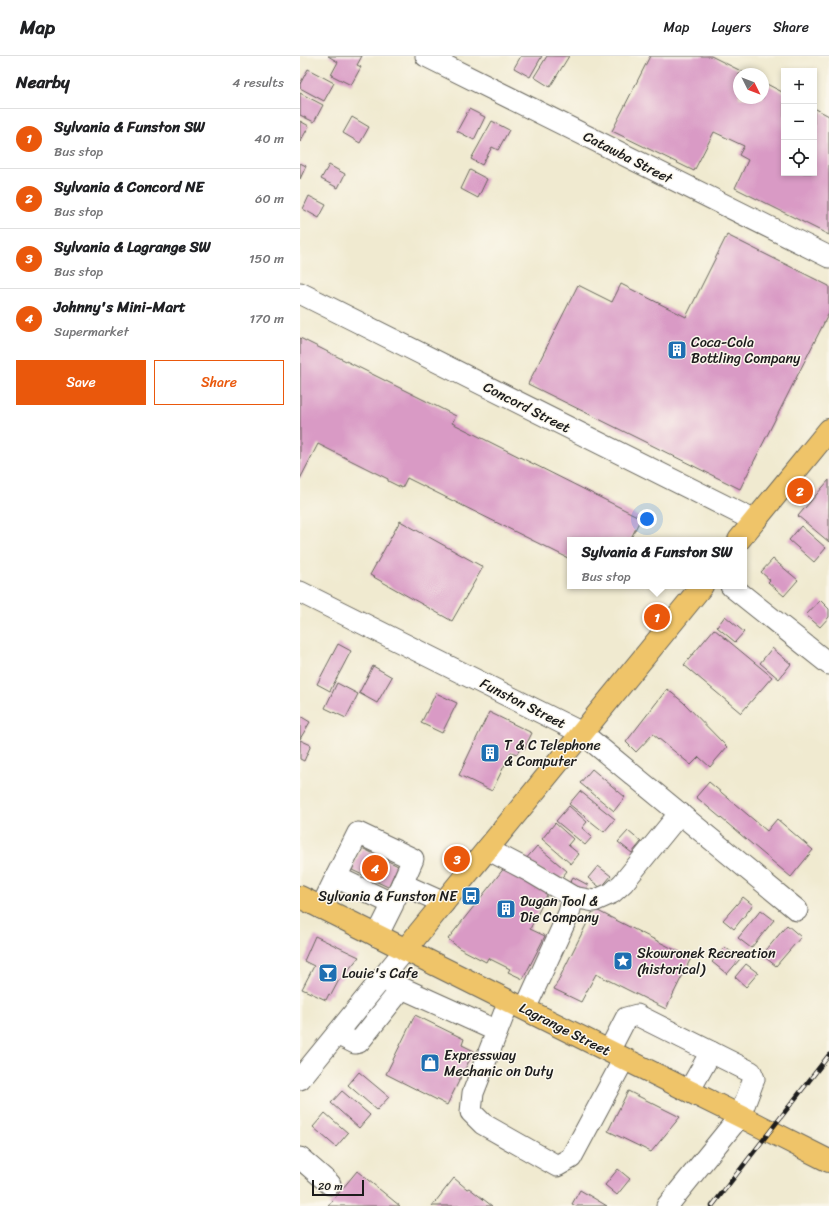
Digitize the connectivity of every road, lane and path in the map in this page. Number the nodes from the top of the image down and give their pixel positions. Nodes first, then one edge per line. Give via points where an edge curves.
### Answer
1 (426, 56) edge
2 (829, 257) edge
3 (300, 293) edge
4 (829, 430) edge
5 (755, 521) junction
6 (742, 537) edge
7 (700, 589) edge
8 (735, 589) edge
9 (300, 592) edge
10 (829, 664) edge
11 (582, 733) junction
12 (680, 813) junction
13 (487, 849) junction
14 (336, 877) junction
15 (402, 884) junction
16 (300, 897) edge
17 (573, 897) junction
18 (444, 903) junction
19 (392, 904) junction
20 (322, 908) junction
21 (798, 910) dead end
22 (377, 936) junction
23 (405, 950) junction
24 (382, 979) junction
25 (402, 988) junction
26 (517, 1005) junction
27 (497, 1031) junction
28 (337, 1034) junction
29 (711, 1052) junction
30 (616, 1055) junction
31 (300, 1079) edge
32 (688, 1091) junction
33 (740, 1116) junction
34 (300, 1158) edge
35 (829, 1161) edge
36 (330, 1184) dead end
37 (667, 1206) edge

1 - 2 street, Catawba Street
3 - 5 street, Concord Street
4 - 5 main road
5 - 6 main road
7 - 11 main road
8 - 10 street
9 - 11 street, Funston Street
11 - 12 street, Funston Street
11 - 13 main road
12 - 17 street via 612,894 594,901
12 - 21 street, Funston Street
13 - 17 street
13 - 18 main road
14 - 15 street via 358,833 413,860
14 - 19 street
14 - 20 street
15 - 18 street
15 - 19 street
16 - 20 main road, Lagrange Street
17 - 26 street via 569,913
18 - 23 main road
19 - 22 street
20 - 22 main road, Lagrange Street
22 - 23 main road, Lagrange Street
23 - 24 street
23 - 26 main road, Lagrange Street
24 - 25 street
24 - 28 street
25 - 27 street
25 - 28 street via 359,1042 355,1043
26 - 27 street
26 - 30 main road, Lagrange Street
27 - 30 street via 473,1092 471,1112 483,1124 557,1166 571,1158
28 - 31 street
29 - 30 street via 637,1015 626,1018
29 - 32 street
29 - 33 street via 751,1072 754,1078
30 - 32 main road, Lagrange Street
32 - 33 main road, Lagrange Street
33 - 35 main road, Lagrange Street
33 - 37 street
34 - 36 street

